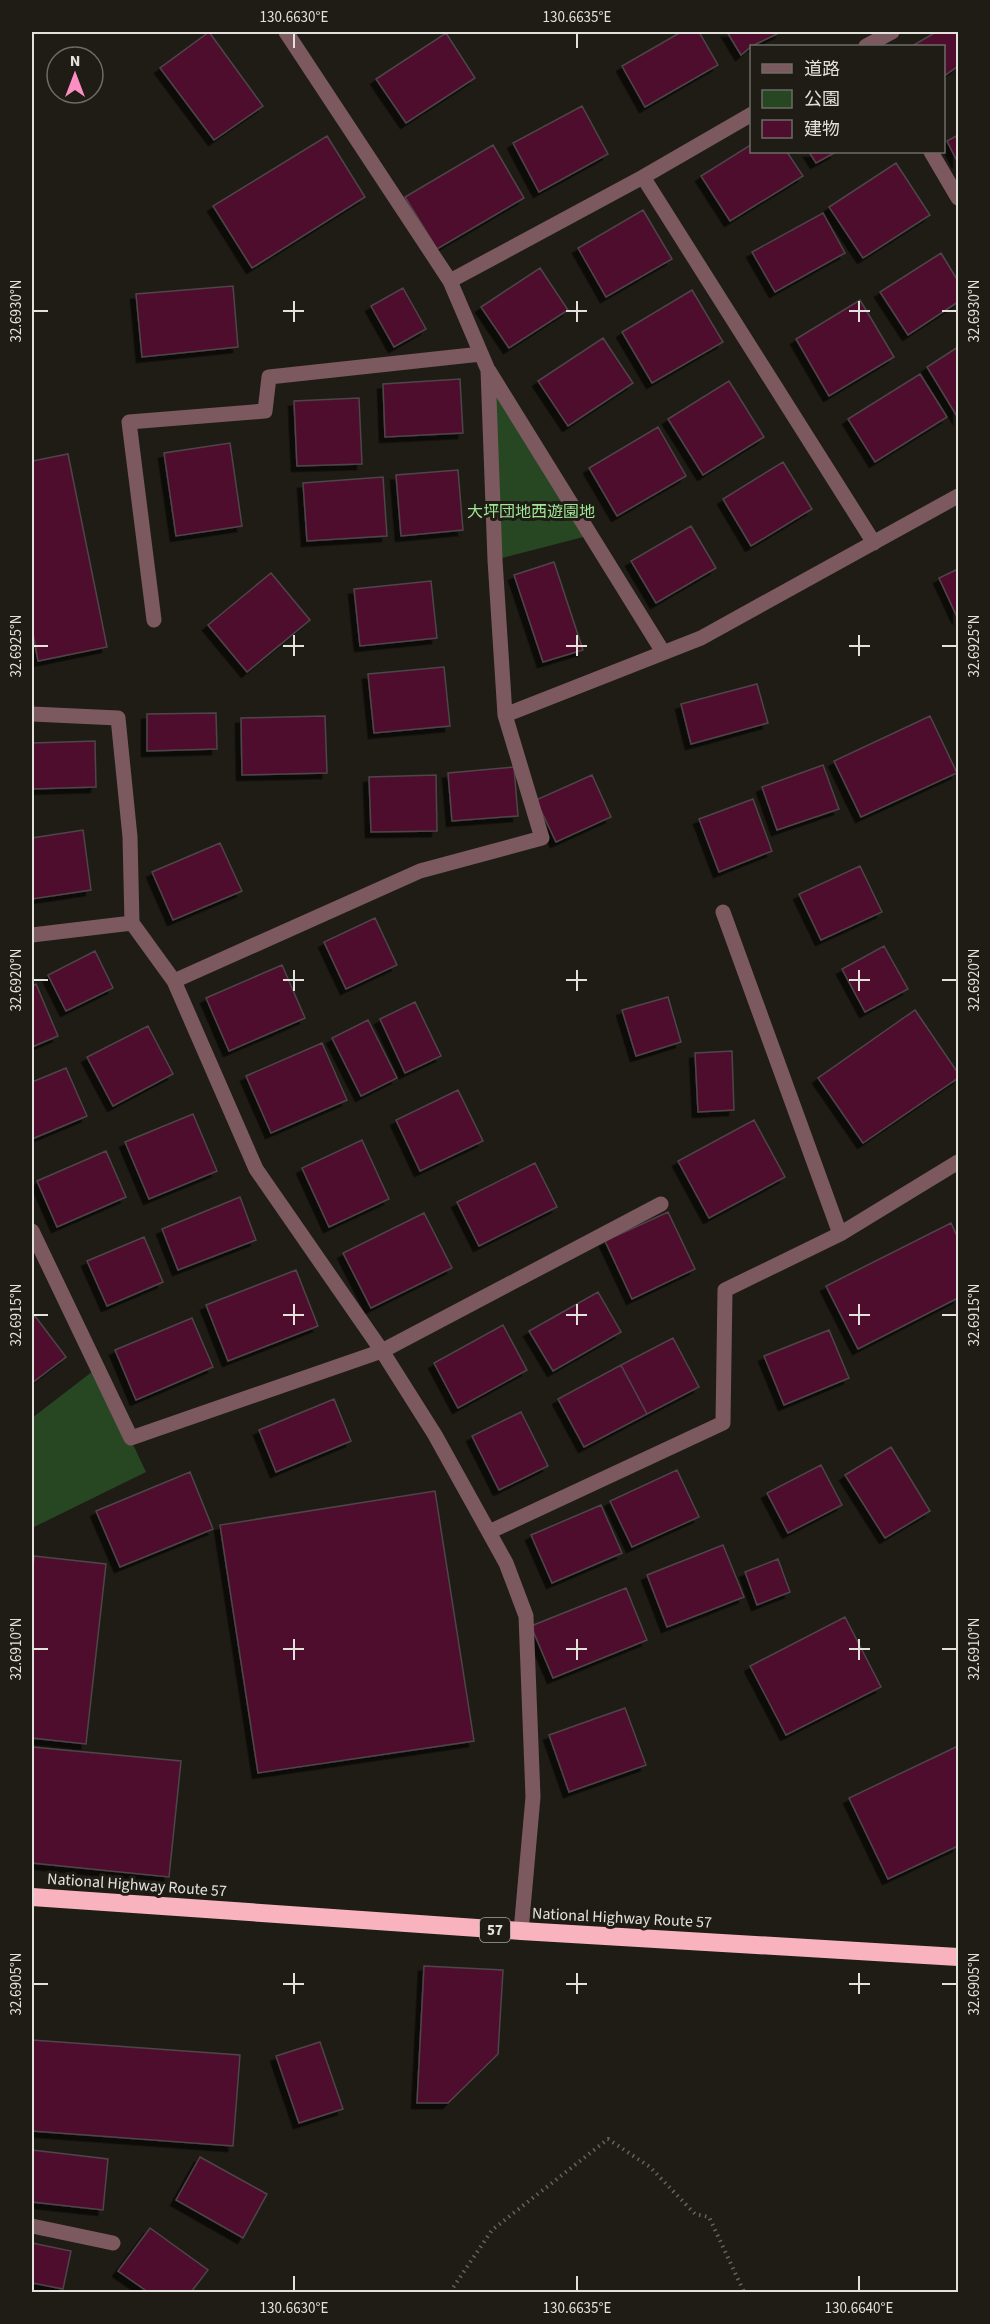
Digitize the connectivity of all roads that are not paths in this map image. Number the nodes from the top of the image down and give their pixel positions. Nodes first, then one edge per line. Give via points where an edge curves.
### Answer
1 (286, 32) edge
2 (892, 32) edge
3 (870, 45) edge
4 (750, 115) edge
5 (932, 153) edge
6 (643, 177) junction
7 (958, 198) edge
8 (450, 281) junction
9 (481, 354) junction
10 (488, 370) junction
11 (958, 496) edge
12 (874, 543) junction
13 (154, 620) dead end
14 (663, 652) junction
15 (32, 714) edge
16 (505, 715) junction
17 (723, 912) dead end
18 (132, 922) junction
19 (32, 935) edge
20 (174, 981) junction
21 (958, 1162) edge
22 (662, 1204) dead end
23 (32, 1231) edge
24 (840, 1234) junction
25 (382, 1351) junction
26 (489, 1532) junction
27 (32, 1897) edge
28 (521, 1931) junction
29 (958, 1957) edge
30 (32, 2226) edge
31 (113, 2243) dead end

1 - 8 street
2 - 3 street
4 - 6 street
5 - 7 street
6 - 8 street
6 - 12 street
8 - 9 street
9 - 10 street
9 - 13 street via 269,377 265,411 129,422
10 - 14 street
10 - 16 street
11 - 12 street
12 - 14 street via 701,638
14 - 16 street
15 - 18 street via 118,718 130,837
16 - 20 street via 542,838 420,871
17 - 24 street
18 - 19 street
18 - 20 street
20 - 25 street via 256,1169
21 - 24 street
22 - 25 street
23 - 25 street via 131,1438
24 - 26 street via 725,1290 723,1423
25 - 26 street
26 - 28 street via 506,1563 526,1616 533,1797
27 - 28 highway, National Highway Route 57 / 57
28 - 29 highway, National Highway Route 57 / 57
30 - 31 street

